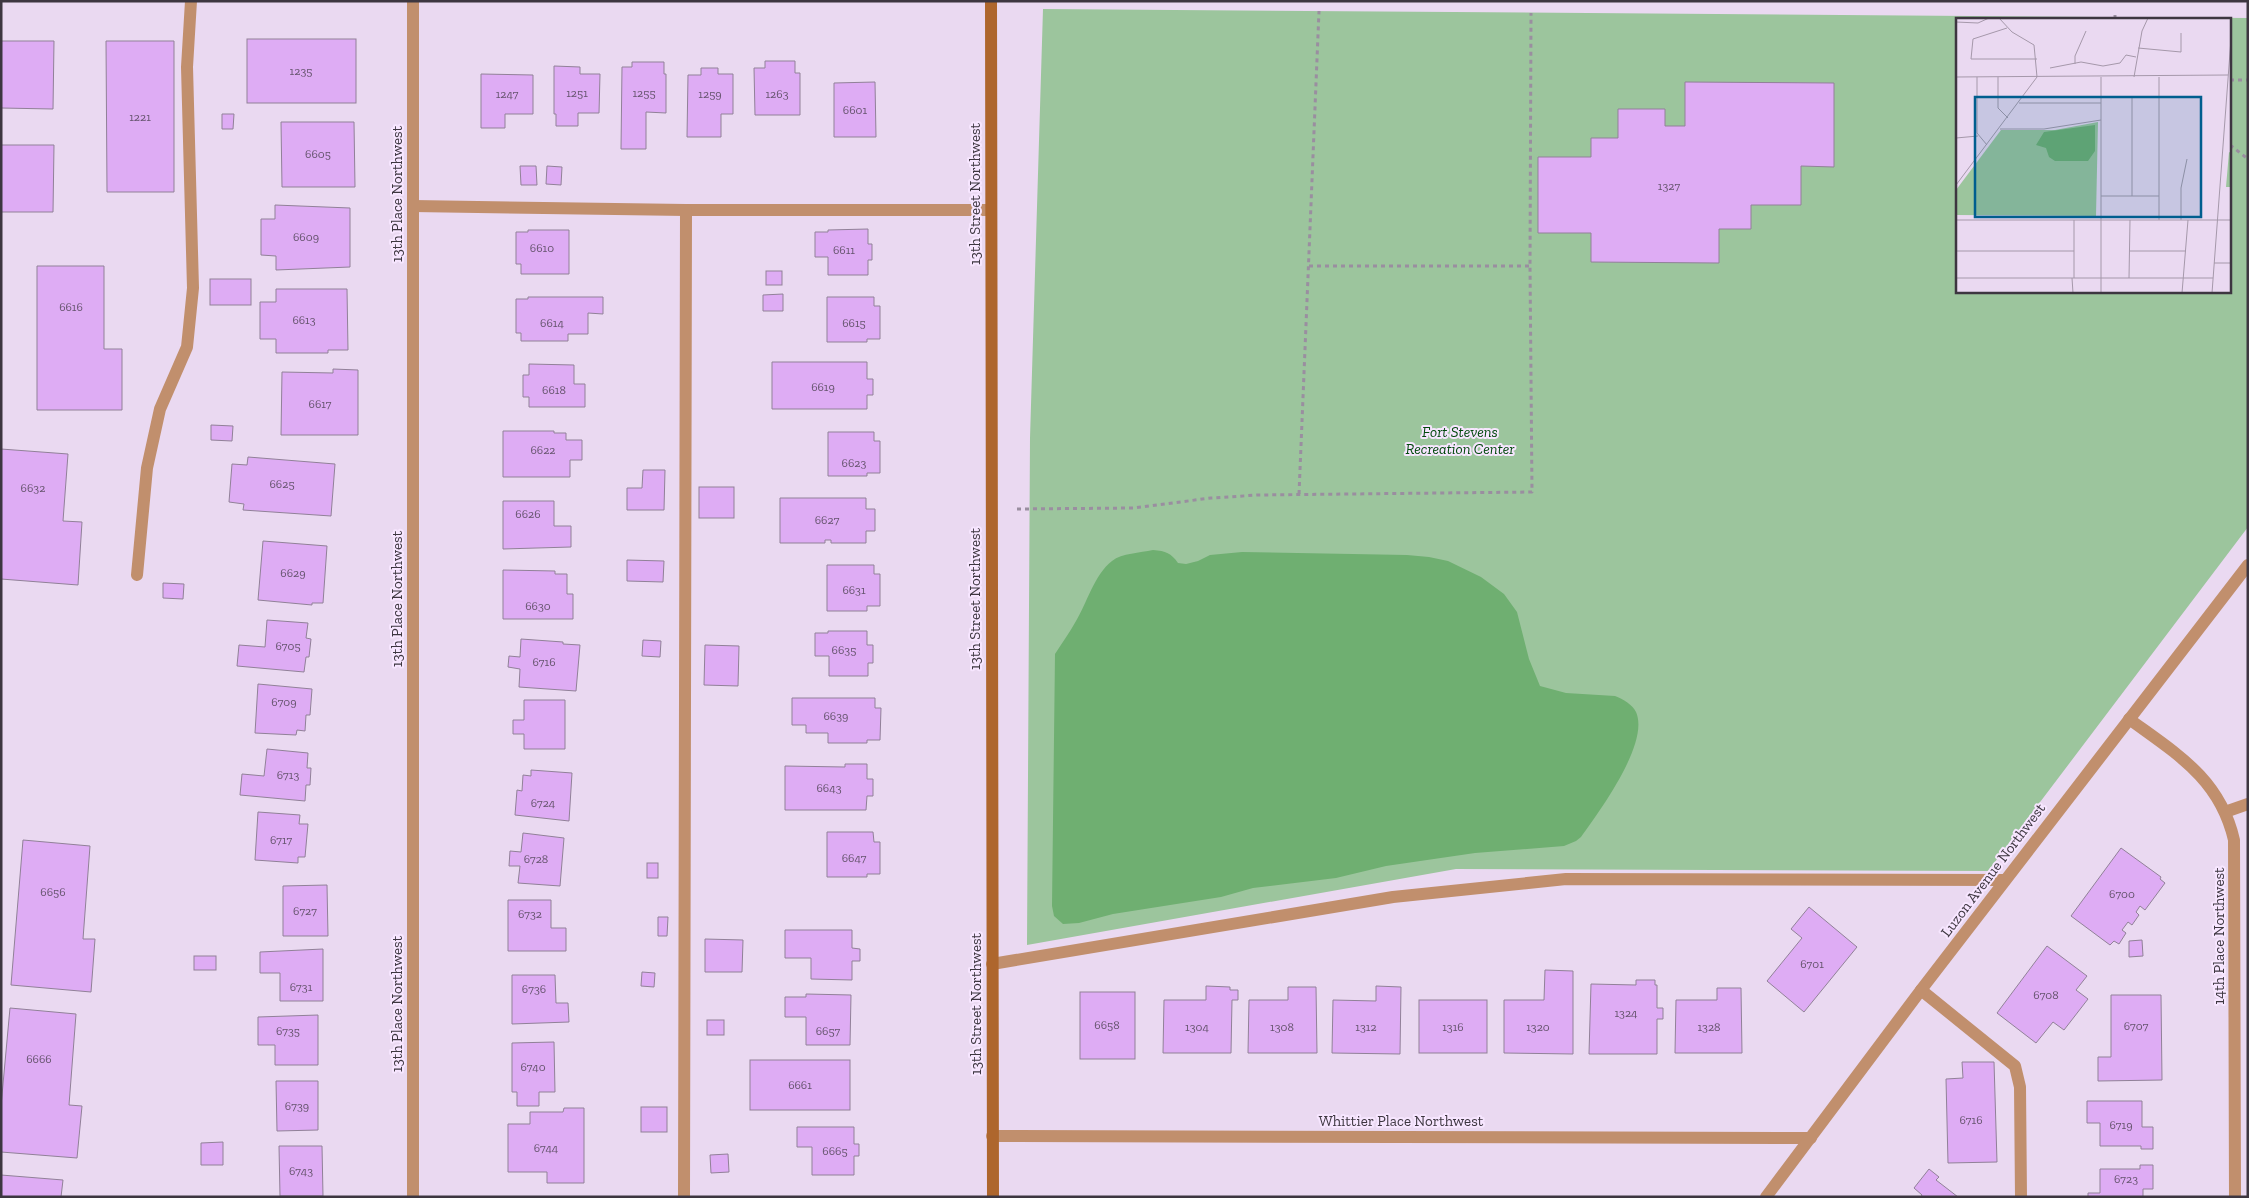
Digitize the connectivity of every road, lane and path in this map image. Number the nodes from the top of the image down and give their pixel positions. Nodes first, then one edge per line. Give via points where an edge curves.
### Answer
1 (191, 1) edge
2 (413, 1) edge
3 (991, 1) edge
4 (1319, 11) dead end
5 (1531, 13) dead end
6 (2115, 13) dead end
7 (2115, 18) edge
8 (2232, 80) edge
9 (2248, 80) edge
10 (2232, 147) edge
11 (2248, 159) edge
12 (413, 206) junction
13 (686, 210) junction
14 (991, 210) junction
15 (1308, 266) junction
16 (1530, 266) junction
17 (1299, 494) junction
18 (992, 508) junction
19 (2248, 565) edge
20 (137, 575) dead end
21 (2130, 719) junction
22 (2248, 804) edge
23 (2225, 812) junction
24 (2006, 880) junction
25 (992, 964) junction
26 (1921, 990) junction
27 (992, 1136) junction
28 (1811, 1138) junction
29 (412, 1197) edge
30 (684, 1197) edge
31 (993, 1197) edge
32 (1766, 1197) edge
33 (2021, 1197) edge
34 (2235, 1197) edge

1 - 20 street via 187,67 193,288 187,347 160,409 146,468
2 - 12 street, 13th Place Northwest
3 - 14 street, 13th Street Northwest
4 - 15 path
5 - 16 path
6 - 7 path
8 - 9 path
10 - 11 path
12 - 13 street
12 - 29 street, 13th Place Northwest
13 - 14 street
13 - 30 street
14 - 18 street, 13th Street Northwest
15 - 16 path
15 - 17 path
16 - 17 path via 1532,492
17 - 18 path via 1211,498 1111,510
18 - 25 street, 13th Street Northwest
19 - 21 street, Luzon Avenue Northwest
21 - 23 street, 14th Place Northwest via 2196,770 2211,787
21 - 24 street, Luzon Avenue Northwest
22 - 23 street
23 - 34 street, 14th Place Northwest via 2231,826 2235,855
24 - 25 street via 1566,879 1393,897
24 - 26 street, Luzon Avenue Northwest
25 - 27 street, 13th Street Northwest
26 - 28 street, Luzon Avenue Northwest
26 - 33 street via 2014,1066 2020,1087
27 - 28 street, Whittier Place Northwest
27 - 31 street, 13th Street Northwest
28 - 32 street, Luzon Avenue Northwest

